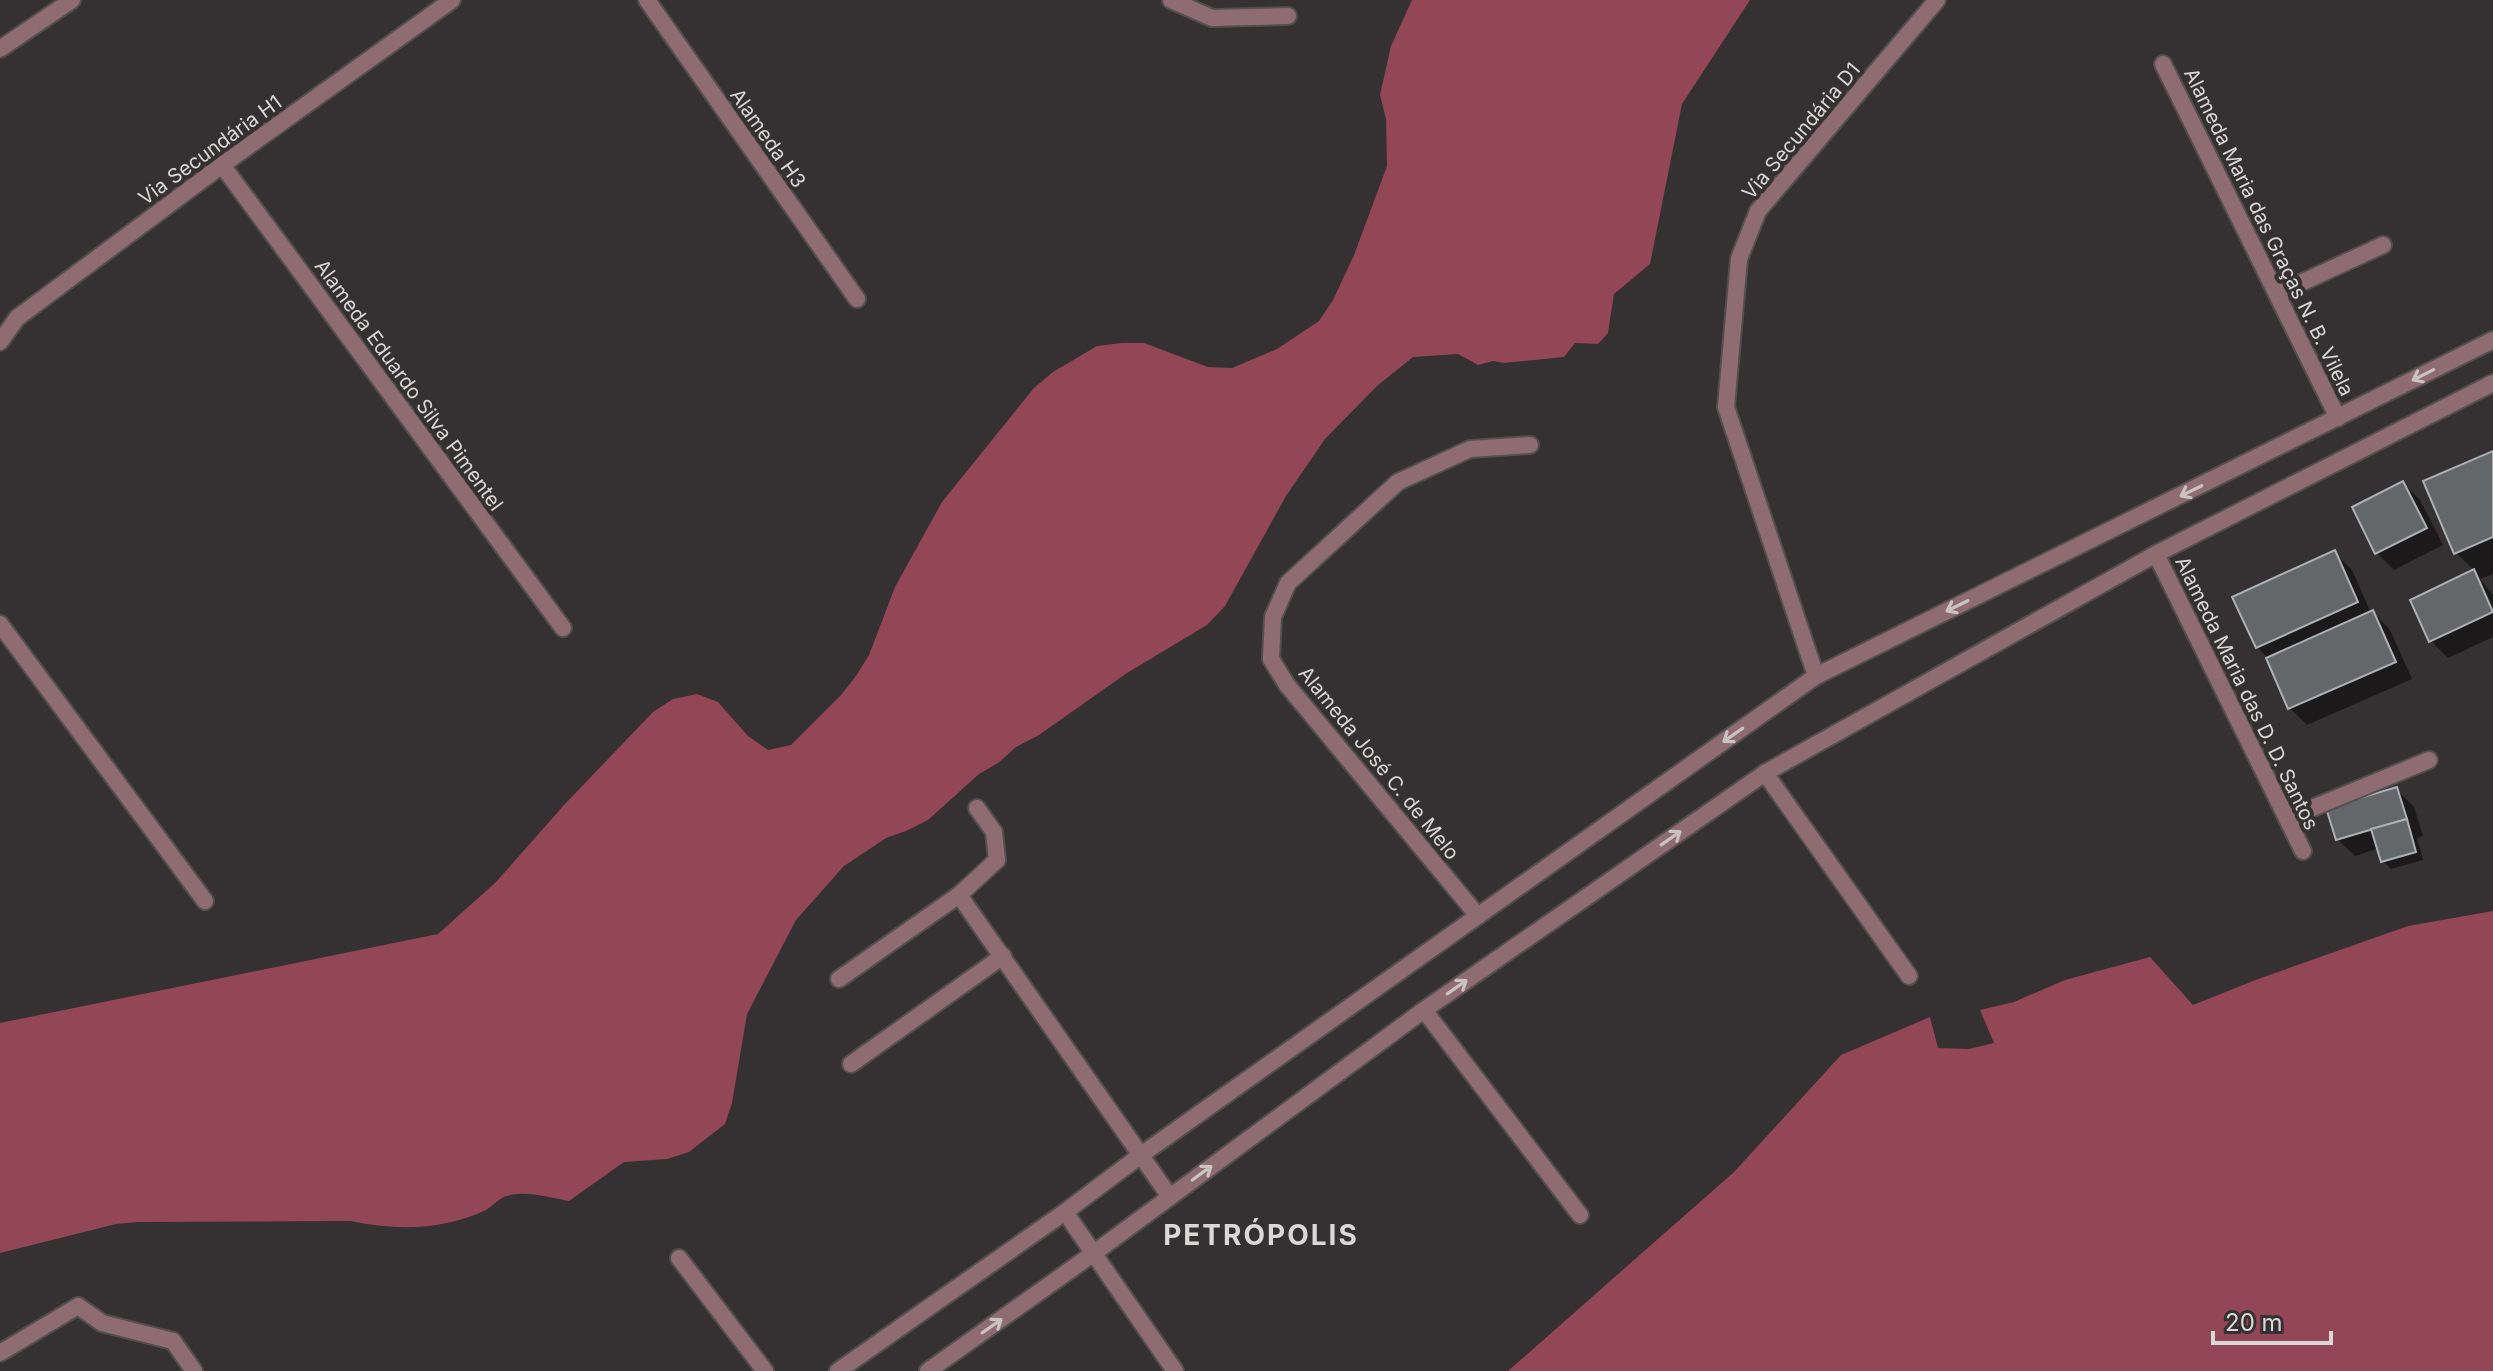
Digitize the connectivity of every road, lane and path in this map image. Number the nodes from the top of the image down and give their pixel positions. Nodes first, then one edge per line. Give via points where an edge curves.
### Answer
1 (72, 0) edge
2 (452, 0) edge
3 (647, 0) edge
4 (1171, 0) edge
5 (1937, 0) edge
6 (1288, 16) dead end
7 (0, 49) edge
8 (2163, 64) dead end
9 (222, 165) junction
10 (2383, 245) dead end
11 (2277, 294) junction
12 (857, 299) dead end
13 (2493, 340) edge
14 (0, 342) edge
15 (2493, 383) edge
16 (2338, 418) junction
17 (1530, 445) dead end
18 (2156, 554) junction
19 (0, 624) edge
20 (563, 628) dead end
21 (1816, 676) junction
22 (2429, 760) dead end
23 (1765, 773) junction
24 (977, 808) dead end
25 (2288, 818) junction
26 (2303, 851) dead end
27 (959, 895) junction
28 (205, 901) dead end
29 (1478, 916) junction
30 (1003, 956) junction
31 (1909, 976) dead end
32 (839, 979) dead end
33 (1424, 1010) junction
34 (851, 1064) dead end
35 (1141, 1155) junction
36 (1170, 1197) junction
37 (1065, 1212) junction
38 (1580, 1215) dead end
39 (1094, 1253) junction
40 (679, 1258) dead end
41 (0, 1353) edge
42 (194, 1371) edge
43 (765, 1371) edge
44 (838, 1371) edge
45 (928, 1371) edge
46 (1175, 1371) edge

1 - 7 street
2 - 9 street, Via Secundária H1
3 - 12 street, Alameda H3
4 - 6 street via 1212,18
5 - 21 street, Via Secundária D1 via 1758,211 1739,259 1726,407
8 - 11 street, Alameda Maria das Graças N. B. Vilela
9 - 14 street, Via Secundária H1 via 17,318
9 - 20 street, Alameda Eduardo Silva Pimentel
10 - 11 street
11 - 16 street, Alameda Maria das Graças N. B. Vilela
13 -> 16 street
15 - 18 street
16 -> 21 street
17 - 29 street, Alameda José C. de Melo via 1470,449 1398,482 1288,583 1273,617 1271,659 1287,685
18 - 23 street
18 - 25 street, Alameda Maria das D. D. Santos
19 - 28 street
21 -> 29 street
22 - 25 street
23 - 31 street
33 -> 23 street
24 - 27 street via 994,832 997,860
25 - 26 street, Alameda Maria das D. D. Santos
27 - 30 street
27 - 32 street
29 - 35 street
30 - 34 street
30 - 35 street
36 -> 33 street
33 - 38 street
35 - 36 street
35 - 37 street
36 - 39 street
37 - 39 street
37 - 44 street
45 -> 39 street
39 - 46 street
40 - 43 street
41 - 42 street via 78,1306 102,1323 173,1341

